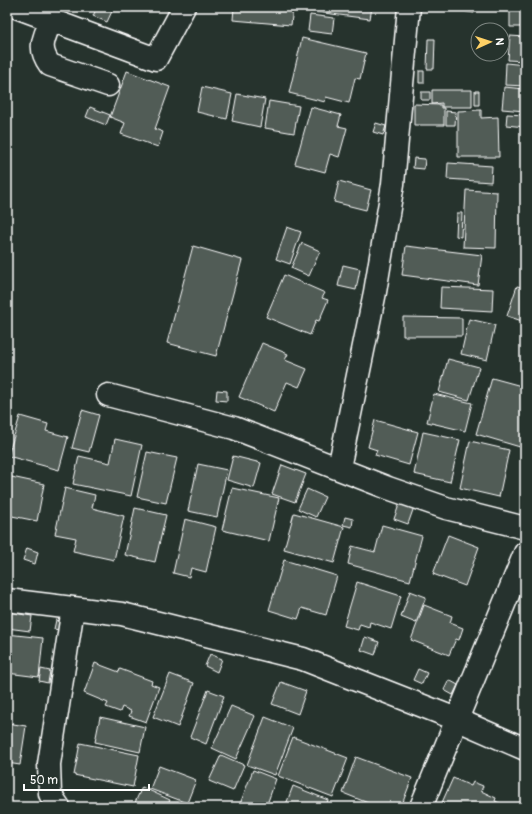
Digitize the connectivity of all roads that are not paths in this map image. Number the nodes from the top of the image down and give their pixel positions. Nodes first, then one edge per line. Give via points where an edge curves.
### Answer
1 (16, 7) edge
2 (184, 7) edge
3 (409, 7) edge
4 (51, 20) junction
5 (108, 85) dead end
6 (108, 395) dead end
7 (339, 468) junction
8 (525, 528) edge
9 (525, 553) edge
10 (7, 600) edge
11 (73, 608) junction
12 (456, 719) junction
13 (525, 749) edge
14 (59, 807) edge
15 (421, 807) edge

1 - 4 street
2 - 4 street via 156,59
3 - 7 street via 393,184 376,292
4 - 5 street via 41,47 50,65
6 - 7 street via 234,428
7 - 8 street via 446,508
9 - 12 street
10 - 11 street
11 - 12 street via 122,614 303,660
11 - 14 street via 49,764 50,794
12 - 13 street
12 - 15 street

